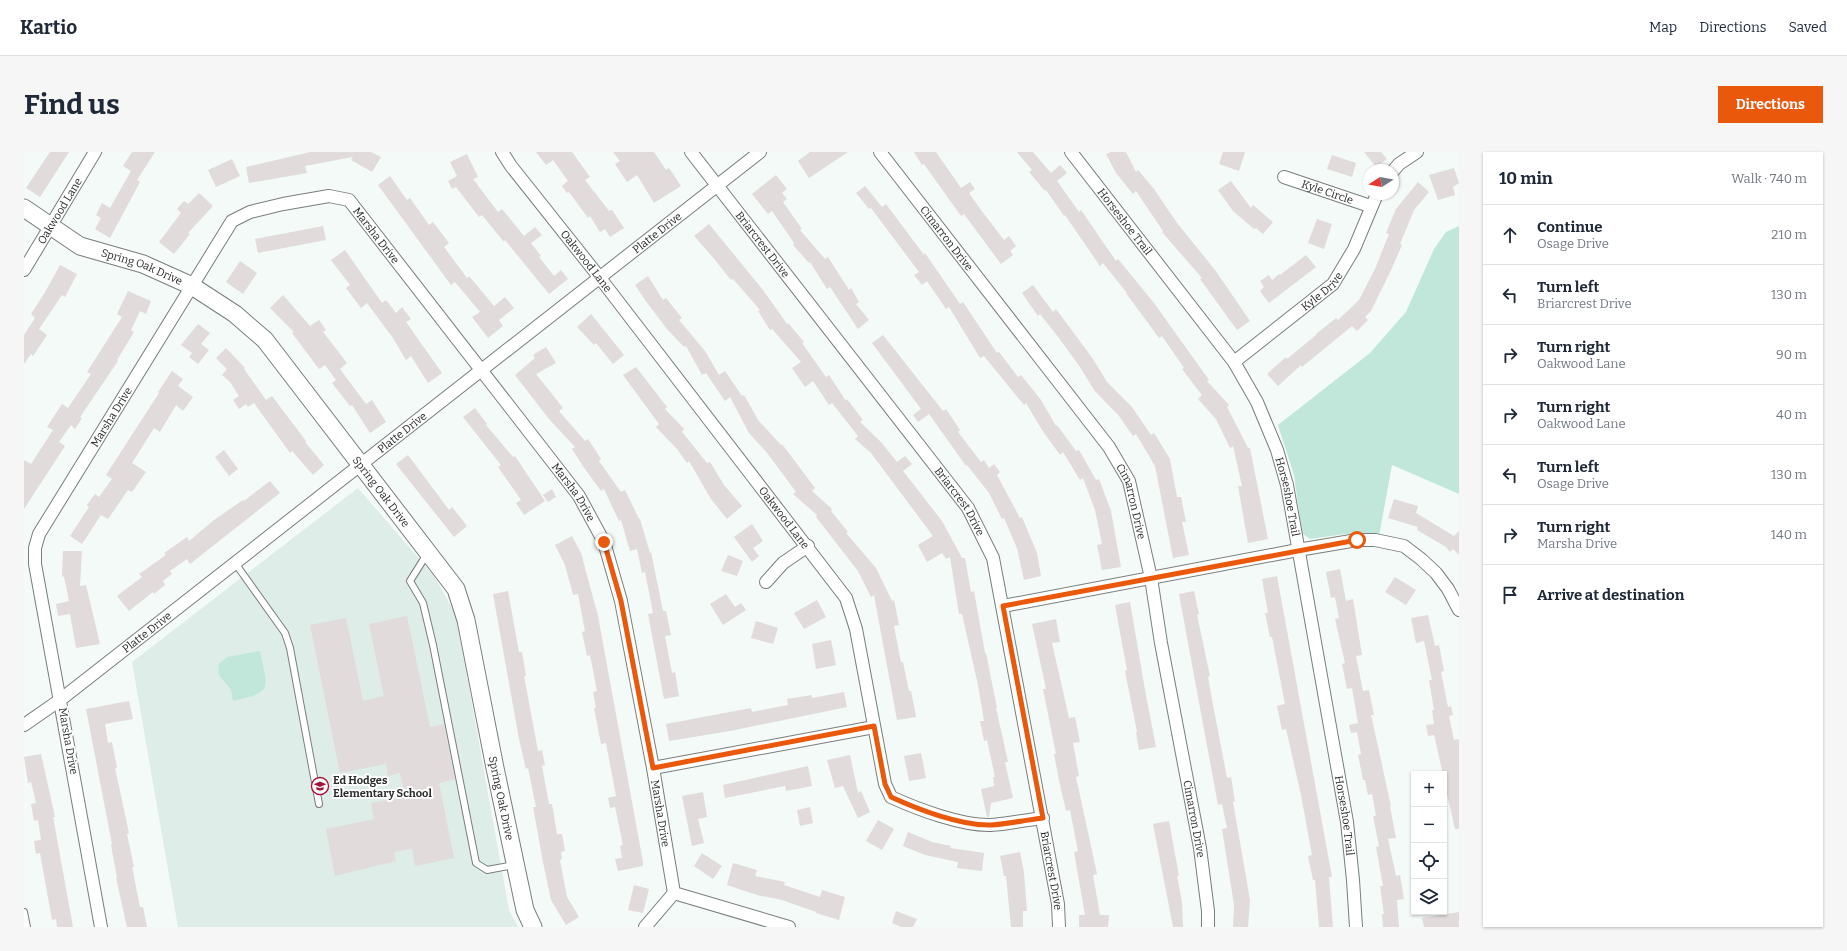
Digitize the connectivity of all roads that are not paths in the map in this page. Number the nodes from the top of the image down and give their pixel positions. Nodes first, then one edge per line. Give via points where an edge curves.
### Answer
1 (95, 152) edge
2 (502, 152) edge
3 (690, 152) edge
4 (760, 152) edge
5 (880, 152) edge
6 (1071, 152) edge
7 (1417, 152) edge
8 (1399, 164) edge
9 (1284, 178) dead end
10 (718, 185) junction
11 (1374, 200) edge
12 (1370, 206) junction
13 (24, 208) edge
14 (50, 227) junction
15 (24, 270) edge
16 (600, 278) junction
17 (192, 286) junction
18 (1234, 362) junction
19 (481, 371) junction
20 (361, 464) junction
21 (808, 546) junction
22 (1298, 550) junction
23 (428, 553) junction
24 (235, 563) junction
25 (1151, 578) junction
26 (766, 582) dead end
27 (1003, 606) junction
28 (1459, 610) edge
29 (60, 700) junction
30 (24, 725) edge
31 (874, 726) junction
32 (653, 768) junction
33 (319, 804) dead end
34 (1043, 818) junction
35 (516, 864) junction
36 (674, 893) junction
37 (24, 912) edge
38 (27, 927) edge
39 (101, 927) edge
40 (533, 927) edge
41 (645, 927) edge
42 (789, 927) edge
43 (1059, 927) edge
44 (1208, 927) edge
45 (1356, 927) edge

1 - 14 street, Oakwood Lane
2 - 16 street, Oakwood Lane
3 - 10 street, Briarcrest Drive
4 - 10 street, Platte Drive
5 - 25 street, Cimarron Drive via 1109,447 1129,481
6 - 18 street, Horseshoe Trail
7 - 8 street
9 - 12 street, Kyle Circle
10 - 16 street, Platte Drive
10 - 27 street, Briarcrest Drive via 968,508 993,558
11 - 12 street, Kyle Drive
12 - 18 street, Kyle Drive via 1354,249 1333,284
13 - 14 street, Spring Oak Drive
14 - 15 street, Oakwood Lane
14 - 17 street, Spring Oak Drive via 80,246 143,264
16 - 19 street, Platte Drive
16 - 21 street, Oakwood Lane
17 - 19 street, Marsha Drive via 232,221 250,212 283,204 329,196 349,200
17 - 20 street, Spring Oak Drive via 235,314 265,340
17 - 29 street, Marsha Drive via 39,534 34,548
18 - 22 street, Horseshoe Trail via 1257,402 1277,450 1287,485
19 - 20 street, Platte Drive
19 - 32 street, Marsha Drive via 579,496 604,542 621,601
20 - 23 street, Spring Oak Drive
20 - 24 street, Platte Drive
21 - 26 street via 783,563
21 - 31 street, Oakwood Lane via 846,598 856,629
22 - 25 street
22 - 28 street via 1357,540 1375,540 1404,546 1436,573
22 - 45 street, Horseshoe Trail via 1347,822
23 - 35 street, Spring Oak Drive via 456,590 466,620
23 - 35 lane via 410,581 423,603 433,645 476,863 487,870
24 - 29 street, Platte Drive
24 - 33 lane via 285,633
25 - 27 street
25 - 44 street, Cimarron Drive via 1160,643 1200,848
27 - 34 street, Briarcrest Drive
29 - 30 street, Platte Drive
29 - 39 street, Marsha Drive
31 - 32 street
31 - 34 street, Oakwood Lane via 885,784 891,797 968,823 990,825
32 - 36 street, Marsha Drive
34 - 43 street, Briarcrest Drive via 1058,904
35 - 40 street, Spring Oak Drive via 526,910
36 - 41 street
36 - 42 street
37 - 38 lane

